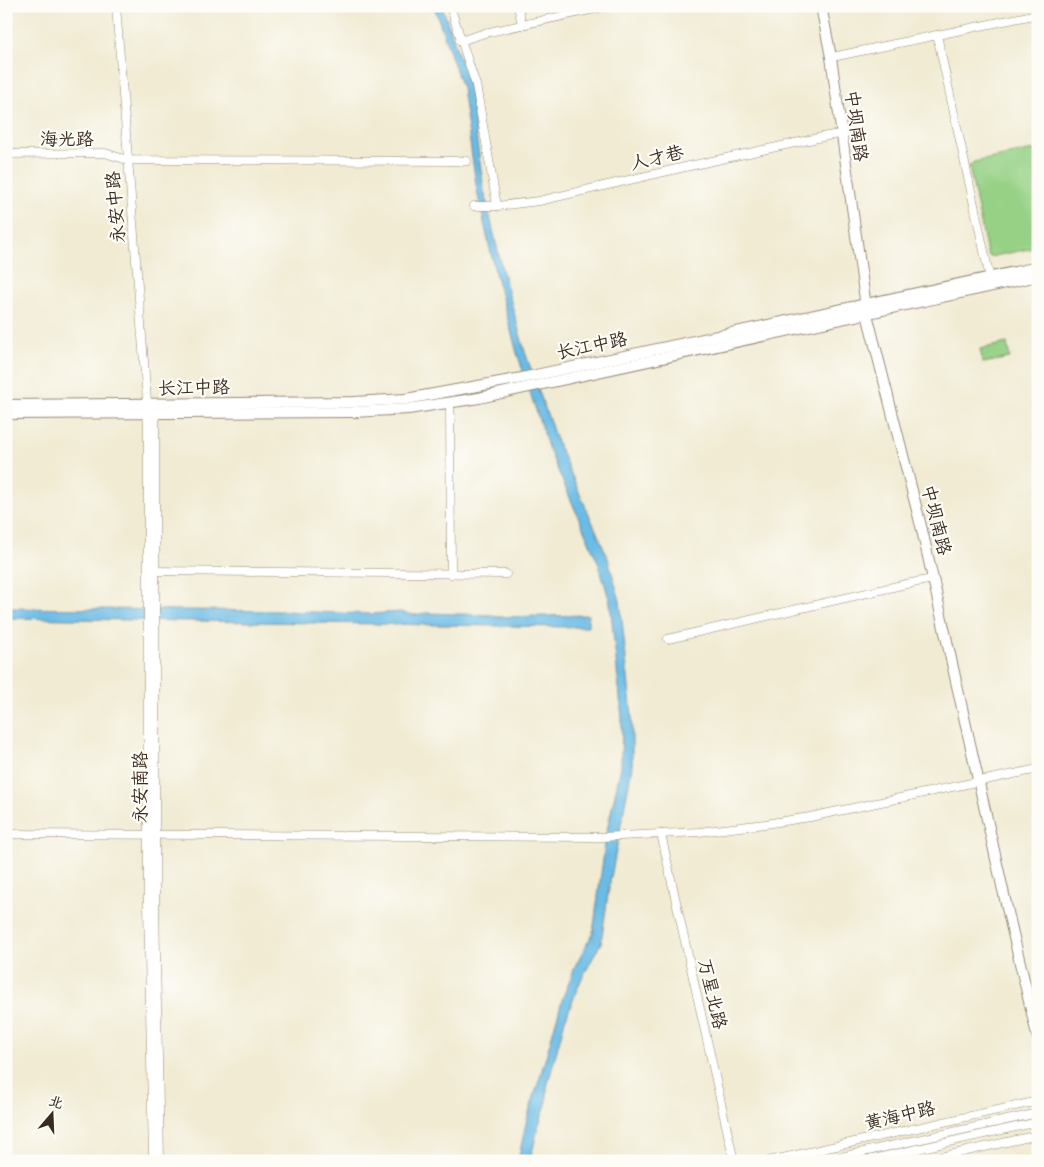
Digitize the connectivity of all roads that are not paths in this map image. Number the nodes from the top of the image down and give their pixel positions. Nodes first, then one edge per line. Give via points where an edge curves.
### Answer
1 (116, 6) edge
2 (450, 6) edge
3 (518, 6) edge
4 (608, 6) edge
5 (821, 6) edge
6 (827, 6) edge
7 (1038, 14) edge
8 (522, 25) junction
9 (937, 36) junction
10 (460, 41) junction
11 (837, 56) junction
12 (847, 134) junction
13 (6, 154) edge
14 (127, 160) junction
15 (467, 161) dead end
16 (475, 206) dead end
17 (495, 206) junction
18 (1038, 267) edge
19 (1038, 276) edge
20 (991, 281) junction
21 (869, 309) junction
22 (525, 383) junction
23 (450, 403) junction
24 (6, 406) edge
25 (150, 410) junction
26 (6, 414) edge
27 (151, 571) junction
28 (451, 574) junction
29 (506, 574) dead end
30 (933, 579) junction
31 (668, 639) dead end
32 (1038, 769) edge
33 (982, 782) junction
34 (6, 834) edge
35 (151, 834) junction
36 (661, 834) junction
37 (1038, 1012) edge
38 (1038, 1039) edge
39 (1038, 1101) edge
40 (1038, 1113) edge
41 (1038, 1122) edge
42 (1038, 1136) edge
43 (870, 1138) junction
44 (959, 1139) junction
45 (872, 1150) junction
46 (962, 1152) junction
47 (153, 1161) edge
48 (160, 1161) edge
49 (734, 1161) edge
50 (769, 1161) edge
51 (823, 1161) edge
52 (864, 1161) edge
53 (923, 1161) edge

1 - 14 street, 永安中路
2 - 10 street
3 - 8 street
4 - 8 street
5 - 21 main road, 中坝南路
6 - 11 main road, 中坝南路
7 - 9 street
8 - 10 street
9 - 11 street
9 - 20 street
10 - 17 street via 476,85
11 - 12 main road, 中坝南路
12 - 17 street, 人才巷 via 539,201
12 - 21 main road, 中坝南路
13 - 14 street, 海光路 via 105,153
14 - 15 street, 海光路
14 - 25 street, 永安中路
16 - 17 street, 人才巷
18 - 20 main road, 长江中路
19 - 20 main road, 长江中路
20 - 21 main road, 长江中路
21 - 22 main road, 长江中路
21 - 30 main road, 中坝南路
21 - 33 main road, 中坝南路 via 928,529
22 - 23 main road, 长江中路
22 - 25 main road, 长江中路 via 406,399
23 - 25 main road, 长江中路 via 354,412
23 - 28 street
24 - 25 main road
25 - 26 main road
25 - 27 street, 永安南路
27 - 28 street
27 - 35 street, 永安南路
28 - 29 street
30 - 31 street
30 - 33 main road, 中坝南路
32 - 33 street
33 - 36 street via 810,817
33 - 37 main road, 中坝南路
33 - 38 main road, 中坝南路
34 - 35 street
35 - 36 street via 604,837
35 - 47 street, 永安南路
35 - 48 street, 永安南路
36 - 49 street, 万星北路
39 - 43 street, 黄海中路
40 - 45 street, 黄海中路
41 - 44 street, 黄海中路
42 - 46 street
43 - 45 street
43 - 50 street, 黄海中路
44 - 46 street
44 - 52 street, 黄海中路
45 - 51 street, 黄海中路
46 - 53 street

